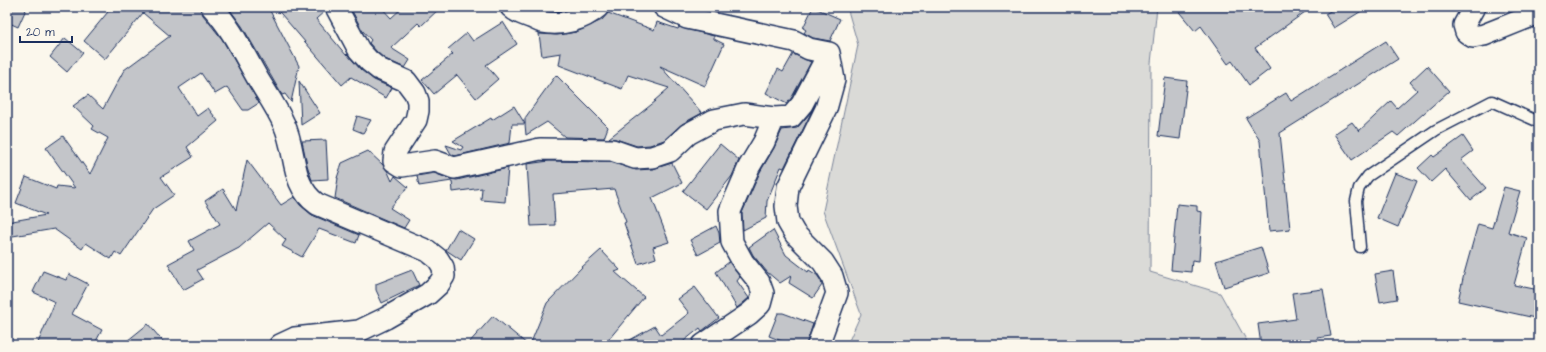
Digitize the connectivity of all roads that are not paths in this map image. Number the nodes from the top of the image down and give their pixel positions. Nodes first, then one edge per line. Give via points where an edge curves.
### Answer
1 (212, 7) edge
2 (336, 7) edge
3 (511, 7) edge
4 (598, 7) edge
5 (664, 7) edge
6 (1474, 7) edge
7 (1539, 13) edge
8 (829, 53) junction
9 (774, 118) junction
10 (1539, 122) edge
11 (1360, 247) dead end
12 (280, 345) edge
13 (704, 345) edge
14 (818, 345) edge

1 - 12 street via 234,36 276,107 291,142 298,182 310,199 428,251 443,267 444,276 428,294 369,327 349,332 295,338
2 - 9 street via 359,50 369,61 379,69 406,81 415,93 418,101 416,120 395,152 394,161 402,166 435,161 454,168 540,150 612,150 635,158 652,157 670,151 688,134 714,120 744,114
3 - 4 street via 516,12 540,22 555,23 573,21
5 - 8 street via 687,18 794,41 809,49
6 - 7 street via 1464,26 1466,32 1473,37
8 - 9 street via 802,104 791,117
8 - 14 street via 834,80 826,109 788,187 786,206 788,222 795,234 823,262 832,276 837,293
9 - 13 street via 730,211 732,242 743,262 759,282 763,293 760,304
10 - 11 lane via 1492,101 1436,130 1368,176 1358,188 1356,201

